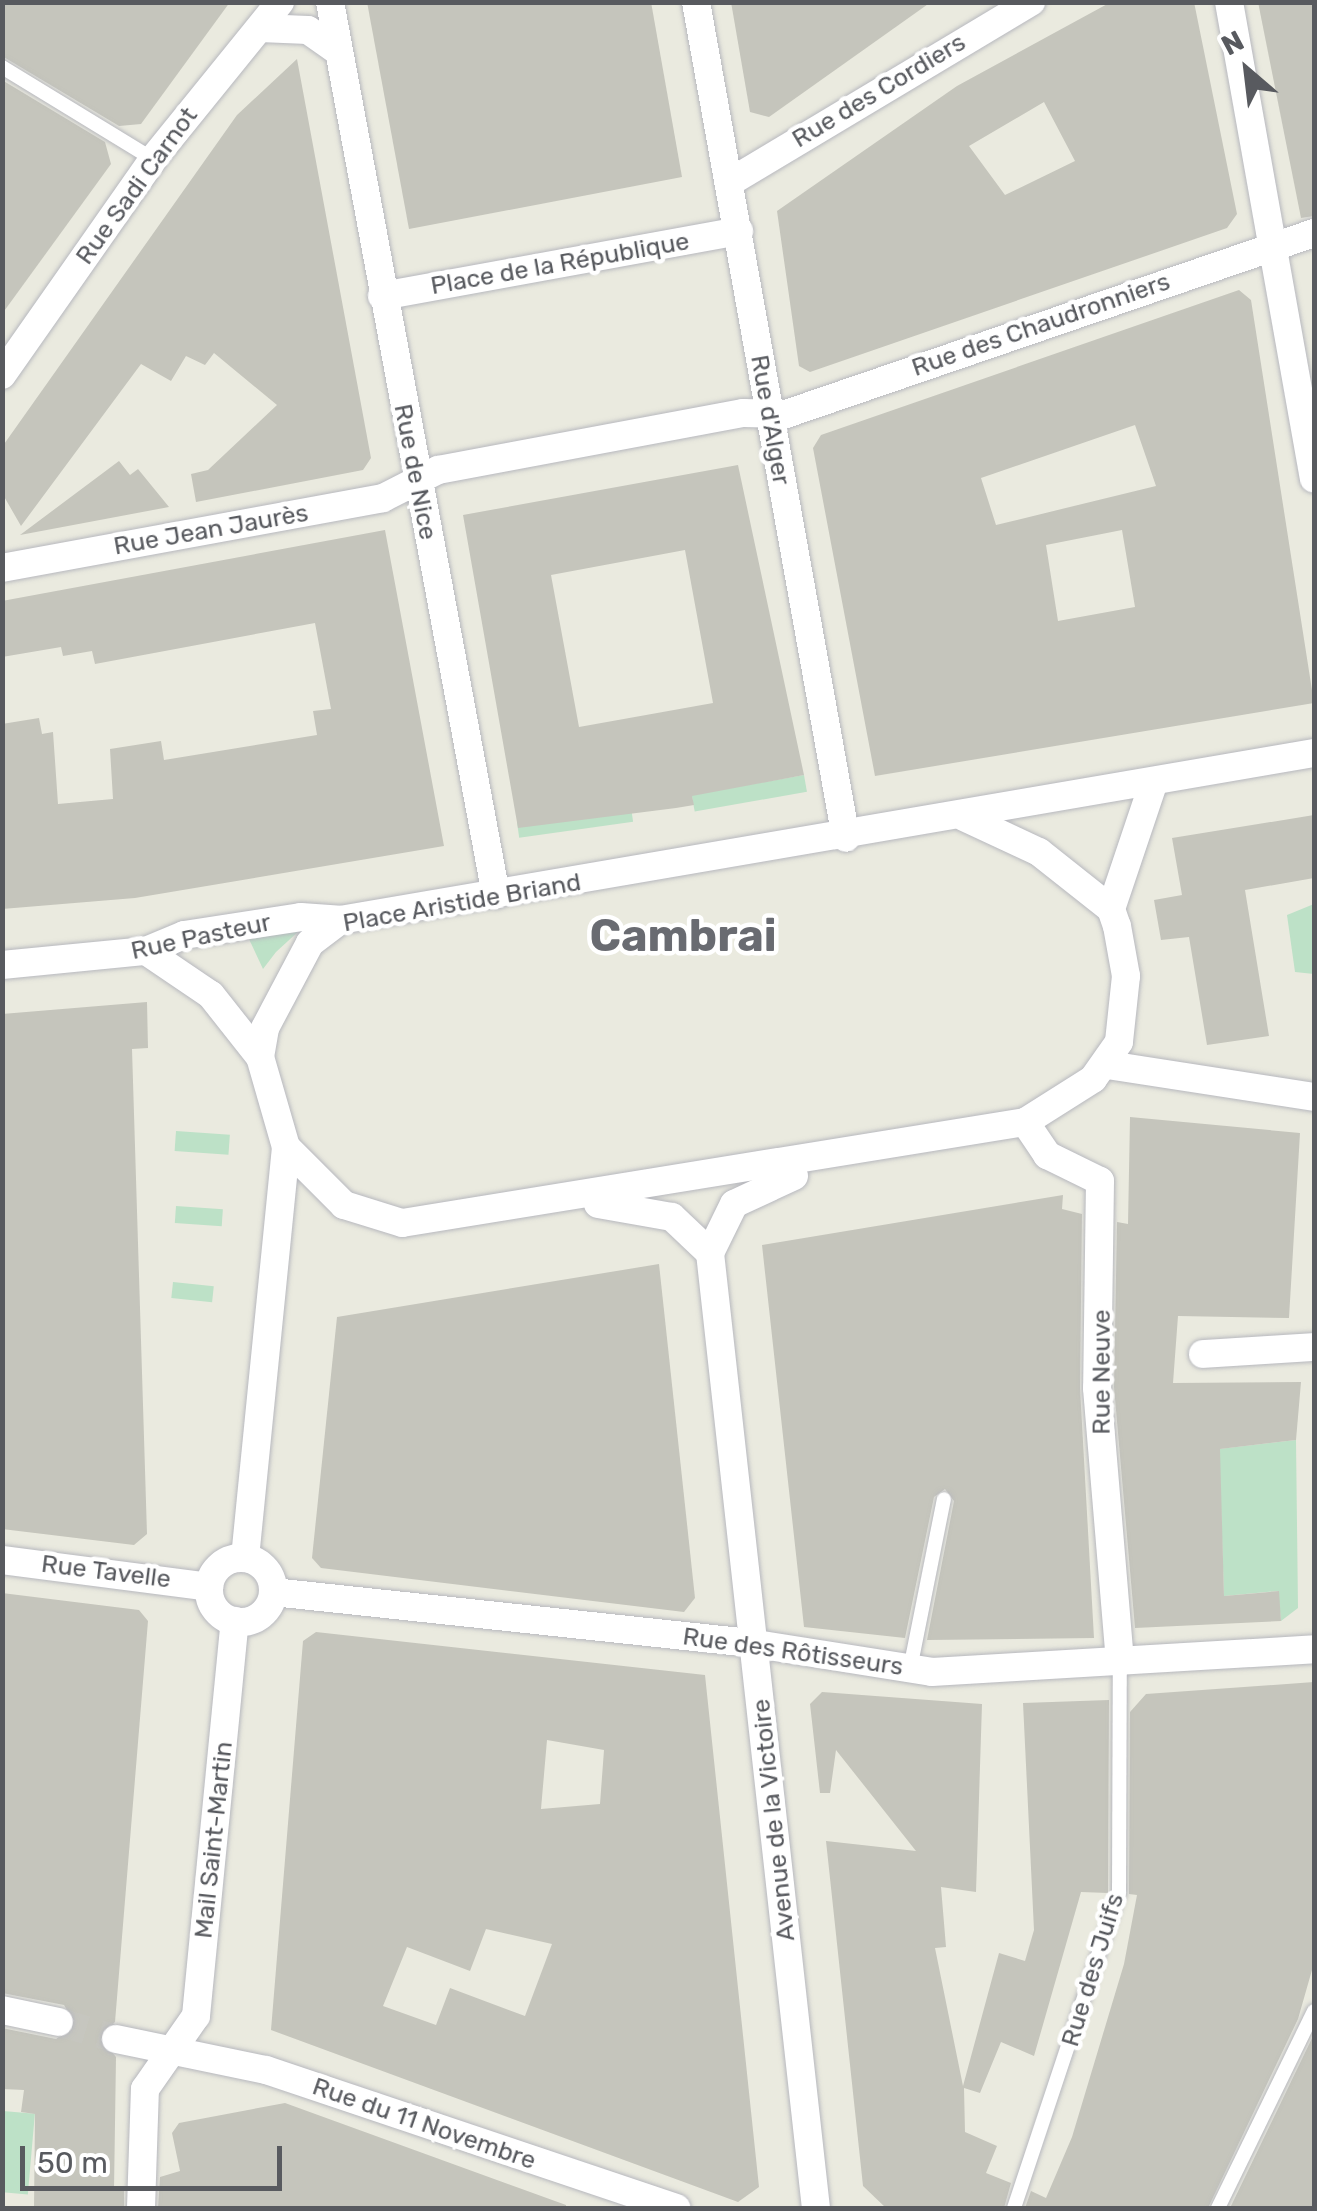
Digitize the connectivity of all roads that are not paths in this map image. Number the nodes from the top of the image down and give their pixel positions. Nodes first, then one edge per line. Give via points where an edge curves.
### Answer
1 (280, 2) edge
2 (330, 2) edge
3 (696, 2) edge
4 (1031, 2) edge
5 (1229, 2) edge
6 (260, 28) junction
7 (334, 49) junction
8 (2, 67) edge
9 (152, 158) junction
10 (730, 182) junction
11 (738, 231) junction
12 (1314, 233) edge
13 (1274, 243) junction
14 (382, 296) junction
15 (2, 376) edge
16 (768, 414) junction
17 (1314, 478) edge
18 (417, 482) junction
19 (2, 568) edge
20 (1314, 752) edge
21 (1154, 782) junction
22 (964, 817) junction
23 (846, 838) junction
24 (496, 895) junction
25 (1110, 909) junction
26 (340, 920) junction
27 (146, 951) junction
28 (2, 966) edge
29 (260, 1057) junction
30 (1108, 1066) junction
31 (1314, 1097) edge
32 (1025, 1122) junction
33 (286, 1146) junction
34 (839, 1158) junction
35 (566, 1200) junction
36 (710, 1253) junction
37 (1314, 1348) edge
38 (1203, 1354) dead end
39 (944, 1498) dead end
40 (245, 1558) junction
41 (2, 1560) edge
42 (210, 1586) junction
43 (273, 1592) junction
44 (236, 1621) junction
45 (756, 1644) junction
46 (1314, 1649) edge
47 (1120, 1662) junction
48 (910, 1669) junction
49 (2, 2010) edge
50 (1314, 2012) edge
51 (58, 2022) tunnel mouth
52 (116, 2039) tunnel mouth
53 (168, 2050) junction
54 (141, 2208) edge
55 (676, 2208) edge
56 (816, 2208) edge
57 (1014, 2208) edge
58 (1218, 2208) edge

1 - 6 street, Rue Sadi Carnot
2 - 7 street, Rue de Nice
3 - 10 street, Rue d'Alger
4 - 10 street, Rue des Cordiers
5 - 13 street
6 - 7 street via 308,30
6 - 9 street, Rue Sadi Carnot
7 - 14 street, Rue de Nice
8 - 9 lane
9 - 15 street, Rue Sadi Carnot
10 - 11 street, Rue d'Alger
11 - 14 street, Place de la République
11 - 16 street, Rue d'Alger
12 - 13 street, Rue des Chaudronniers
13 - 16 street, Rue des Chaudronniers
13 - 17 street
14 - 18 street, Rue de Nice
16 - 18 street via 438,470
16 - 23 street, Rue d'Alger
18 - 19 street, Rue Jean Jaurès via 383,498
18 - 24 street, Rue de Nice
20 - 21 street, Place Aristide Briand
21 - 22 street, Place Aristide Briand
21 - 25 street
22 - 23 street, Place Aristide Briand
22 - 25 street via 1039,852
23 - 24 street, Place Aristide Briand
24 - 26 street, Place Aristide Briand
25 - 30 street via 1126,1019
26 - 27 street, Rue Pasteur via 301,916 184,935
26 - 29 street, Place Aristide Briand via 310,944 277,991
27 - 28 street, Rue Pasteur
27 - 29 street via 211,995
29 - 33 street
30 - 31 street
30 - 32 street
32 - 34 street
32 - 47 street, Rue Neuve via 1046,1156 1100,1181 1097,1388
33 - 35 street via 313,1181 370,1217 445,1220
33 - 40 street
34 - 35 street
34 - 36 street via 734,1204
35 - 36 street via 672,1217
36 - 45 street, Avenue de la Victoire
37 - 38 street
39 - 48 lane
40 - 42 street via 218,1568
40 - 43 street via 266,1570
41 - 42 street, Rue Tavelle
42 - 44 street via 219,1613
43 - 44 street via 256,1618
43 - 45 street, Rue des Rôtisseurs
44 - 53 street, Mail Saint-Martin via 196,2016
45 - 48 street, Rue des Rôtisseurs
45 - 56 street, Avenue de la Victoire
46 - 47 street, Rue des Rôtisseurs
47 - 48 street, Rue des Rôtisseurs
47 - 57 lane, Rue des Juifs via 1119,1893
49 - 51 street
50 - 58 lane
52 - 53 street, Rue du 11 Novembre
53 - 54 street, Mail Saint-Martin via 145,2089
53 - 55 street, Rue du 11 Novembre via 266,2070

